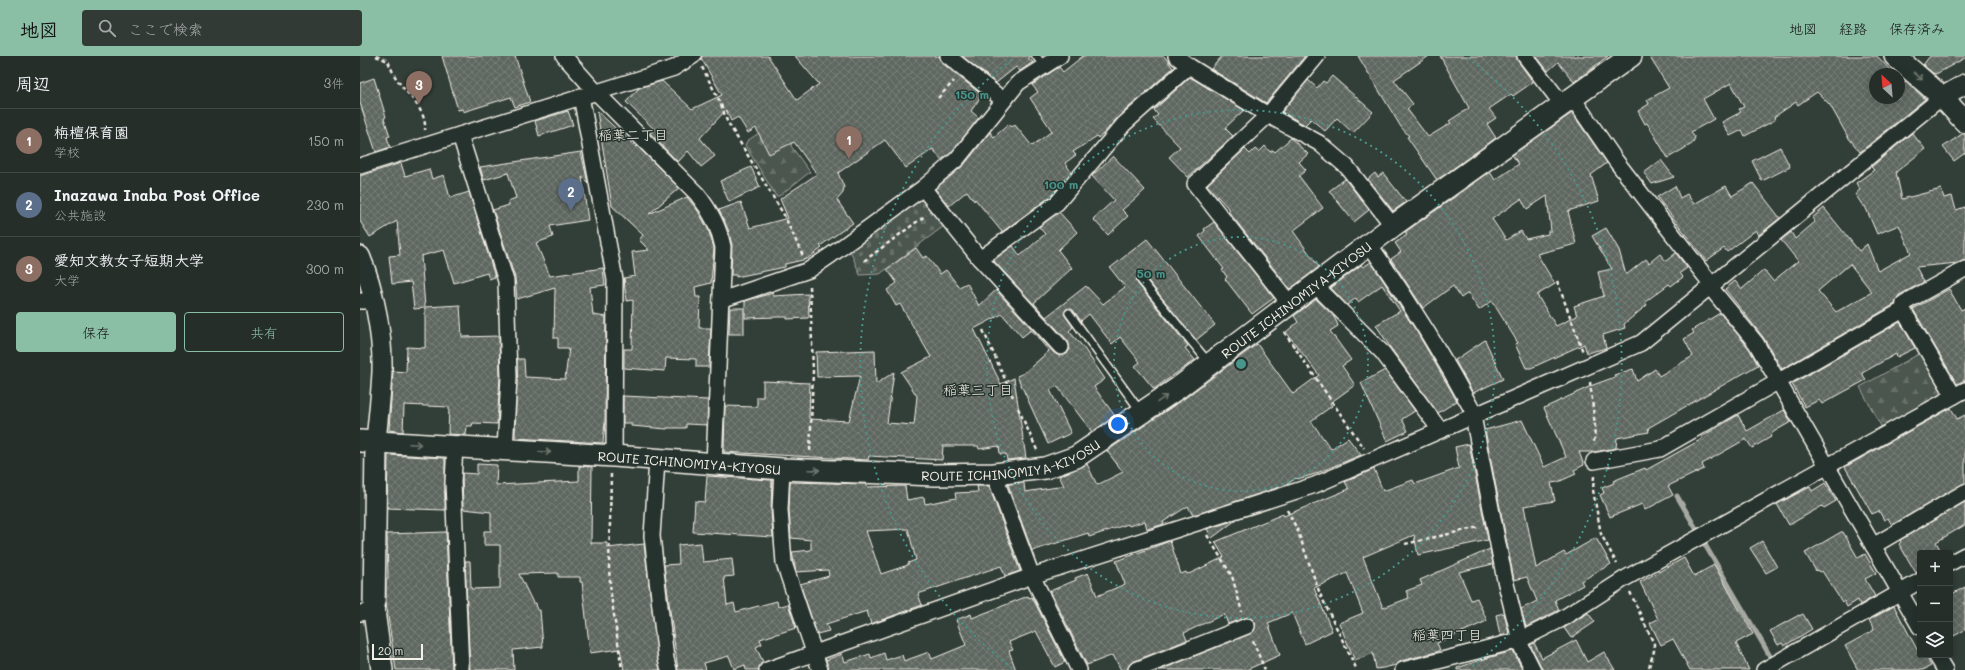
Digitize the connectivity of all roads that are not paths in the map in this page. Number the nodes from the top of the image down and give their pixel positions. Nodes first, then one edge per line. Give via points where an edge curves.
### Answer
1 (564, 56) edge
2 (948, 56) edge
3 (1060, 56) edge
4 (1176, 56) edge
5 (1317, 56) edge
6 (1526, 56) edge
7 (1631, 56) edge
8 (1895, 56) edge
9 (696, 59) edge
10 (1040, 61) edge
11 (1189, 66) junction
12 (1965, 84) edge
13 (596, 92) junction
14 (581, 96) junction
15 (1942, 97) junction
16 (1004, 100) junction
17 (1567, 100) junction
18 (1268, 115) junction
19 (1965, 122) edge
20 (460, 135) junction
21 (360, 166) edge
22 (923, 188) junction
23 (1393, 226) junction
24 (1368, 244) junction
25 (360, 256) edge
26 (980, 259) junction
27 (1965, 269) edge
28 (1140, 280) dead end
29 (1315, 285) junction
30 (1711, 286) junction
31 (721, 300) junction
32 (367, 301) edge
33 (1282, 310) junction
34 (1903, 310) junction
35 (1069, 313) dead end
36 (1061, 347) dead end
37 (1210, 364) junction
38 (1778, 381) junction
39 (1960, 393) edge
40 (1142, 414) junction
41 (1474, 415) junction
42 (1440, 430) junction
43 (368, 441) edge
44 (455, 446) junction
45 (505, 449) junction
46 (613, 456) junction
47 (657, 460) junction
48 (1594, 461) road end
49 (714, 464) junction
50 (1826, 466) junction
51 (782, 469) junction
52 (994, 474) junction
53 (1965, 492) edge
54 (1873, 546) junction
55 (1965, 555) edge
56 (1953, 561) edge
57 (1032, 576) junction
58 (1917, 583) edge
59 (1900, 592) junction
60 (367, 612) edge
61 (1917, 622) edge
62 (1247, 626) road end
63 (1519, 640) junction
64 (814, 654) junction
65 (1938, 658) edge
66 (1773, 668) edge
67 (382, 670) edge
68 (460, 670) edge
69 (669, 670) edge
70 (767, 670) edge
71 (820, 670) edge
72 (1079, 670) edge
73 (1136, 670) edge
74 (1403, 670) edge
75 (1534, 670) edge
76 (1944, 670) edge

1 - 13 street
2 - 16 street
3 - 10 street
4 - 11 street
5 - 18 street
6 - 17 street
7 - 17 main road, ROUTE ICHINOMIYA-KIYOSU
8 -> 15 main road
9 - 13 street
10 - 16 street
11 - 18 street
11 - 26 street via 1124,124 1057,203
12 - 15 street
13 - 14 street
13 - 31 street via 710,210 720,231 723,246
14 - 20 street
14 - 46 street via 615,280
15 - 19 main road
15 - 30 street
16 - 22 street via 957,159
17 - 23 main road, ROUTE ICHINOMIYA-KIYOSU
17 - 30 street
18 - 23 street via 1319,143 1347,167
18 - 33 street via 1195,184
20 - 21 street
20 - 45 street via 506,280 509,377
22 - 26 street
22 - 31 street via 809,270
23 - 24 main road, ROUTE ICHINOMIYA-KIYOSU
24 - 29 main road, ROUTE ICHINOMIYA-KIYOSU
24 - 41 street via 1415,310 1448,363
25 - 32 street
26 - 36 street
27 - 34 street via 1904,303
28 - 37 lane
29 - 33 main road, ROUTE ICHINOMIYA-KIYOSU
29 - 42 street via 1382,353
30 - 38 street via 1756,343
30 - 41 street via 1641,343
31 - 49 street
32 - 43 street via 382,370
33 - 37 main road, ROUTE ICHINOMIYA-KIYOSU
34 - 38 street
34 - 39 street
35 - 40 lane
40 -> 37 main road, ROUTE ICHINOMIYA-KIYOSU
38 - 48 street via 1660,449
38 - 50 street
39 - 50 street
40 - 52 main road, ROUTE ICHINOMIYA-KIYOSU via 1076,457 1044,468
41 - 42 street
41 - 63 street
42 - 57 street via 1315,484
43 -> 44 main road, ROUTE ICHINOMIYA-KIYOSU
43 - 60 main road
44 - 45 main road, ROUTE ICHINOMIYA-KIYOSU
44 - 68 street via 453,482
45 -> 46 main road, ROUTE ICHINOMIYA-KIYOSU
46 - 47 main road, ROUTE ICHINOMIYA-KIYOSU
47 - 49 main road, ROUTE ICHINOMIYA-KIYOSU
47 - 69 street via 652,536
49 - 51 main road, ROUTE ICHINOMIYA-KIYOSU
50 - 54 street
50 - 63 street via 1624,579 1560,620
51 -> 52 main road, ROUTE ICHINOMIYA-KIYOSU
51 - 64 street via 780,510 784,563
52 - 57 street
53 - 54 street
54 - 59 street
55 - 56 street
57 - 64 street
57 - 72 street
58 - 59 street
59 - 61 street
59 - 66 street
60 - 67 main road
62 - 73 street
63 - 74 street
63 - 75 street
64 - 70 street
64 - 71 street
65 - 76 street

